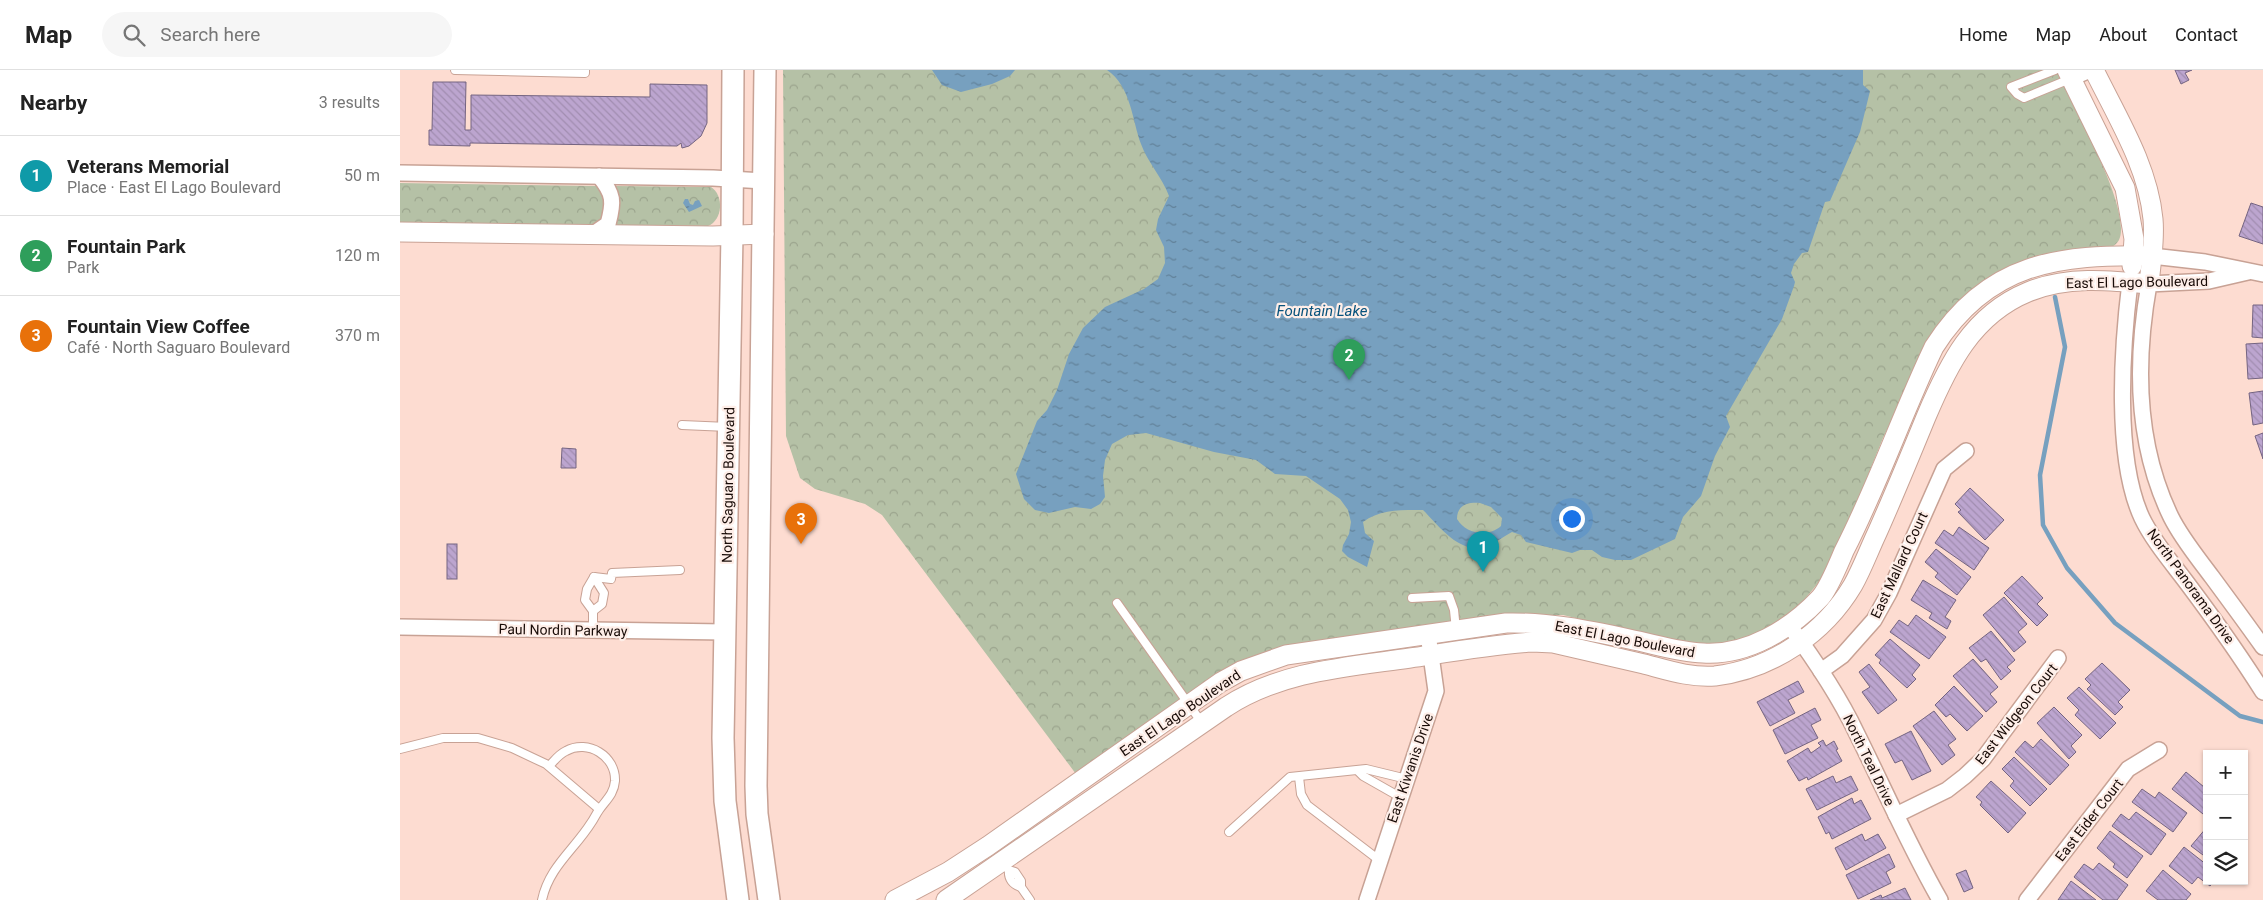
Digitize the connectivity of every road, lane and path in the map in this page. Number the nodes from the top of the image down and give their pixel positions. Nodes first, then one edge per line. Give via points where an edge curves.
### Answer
1 (455, 70) edge
2 (585, 70) edge
3 (733, 70) edge
4 (766, 70) edge
5 (2054, 70) edge
6 (2090, 70) edge
7 (2094, 70) edge
8 (2069, 74) edge
9 (400, 173) edge
10 (600, 176) junction
11 (732, 180) junction
12 (764, 181) junction
13 (400, 232) edge
14 (732, 234) junction
15 (764, 234) junction
16 (592, 235) junction
17 (2133, 255) junction
18 (2152, 256) junction
19 (2255, 273) edge
20 (2130, 282) junction
21 (2149, 284) junction
22 (682, 425) dead end
23 (729, 427) junction
24 (1966, 451) dead end
25 (680, 570) dead end
26 (594, 577) junction
27 (1412, 598) dead end
28 (1117, 603) dead end
29 (593, 611) junction
30 (1789, 625) junction
31 (400, 627) edge
32 (593, 630) junction
33 (1456, 630) junction
34 (725, 632) junction
35 (1428, 634) junction
36 (1802, 642) junction
37 (2263, 647) edge
38 (1689, 652) junction
39 (1431, 655) junction
40 (2058, 658) dead end
41 (1821, 671) junction
42 (1684, 674) junction
43 (2263, 692) edge
44 (757, 702) junction
45 (1190, 704) junction
46 (1202, 723) junction
47 (400, 749) edge
48 (2159, 750) dead end
49 (549, 766) junction
50 (1098, 769) junction
51 (1358, 771) junction
52 (1299, 777) junction
53 (1407, 779) junction
54 (1112, 786) junction
55 (1400, 797) junction
56 (600, 809) junction
57 (1896, 815) junction
58 (1229, 832) dead end
59 (1379, 860) junction
60 (1005, 867) junction
61 (542, 900) edge
62 (738, 900) edge
63 (769, 900) edge
64 (895, 900) edge
65 (946, 900) edge
66 (1030, 900) edge
67 (1367, 900) edge
68 (1940, 900) edge
69 (2027, 900) edge

1 - 2 lane via 585,73
3 - 11 main road, North Saguaro Boulevard
4 - 12 main road
5 - 8 lane via 2011,87 2024,98
6 - 8 street
7 - 18 street, North Panorama Drive via 2144,179 2153,218
8 - 17 street, North Panorama Drive via 2124,188 2132,227
9 - 10 street
10 - 11 street
10 - 16 street via 612,195 612,209 608,224
11 - 12 street
11 - 14 main road, North Saguaro Boulevard
12 - 15 main road
13 - 16 street
14 - 15 street
14 - 16 street
14 - 23 main road, North Saguaro Boulevard
15 - 44 main road
17 - 18 street, East El Lago Boulevard
17 - 20 street, North Panorama Drive
17 - 30 street, East El Lago Boulevard via 2072,258 2038,265 2002,280 1980,295 1946,327 1928,360 1859,523 1821,597
18 - 19 street, East El Lago Boulevard via 2205,262
18 - 21 street, North Panorama Drive
19 - 21 street, East El Lago Boulevard via 2209,281
20 - 21 street, East El Lago Boulevard
20 - 36 street, East El Lago Boulevard via 2079,281 2052,284 2029,292 2005,304 1965,341 1945,373 1853,585 1827,619
20 - 43 street, North Panorama Drive via 2122,407 2129,476 2142,518 2232,642
21 - 37 street, North Panorama Drive via 2140,398 2142,424 2156,478 2171,517 2185,541
22 - 23 lane
23 - 34 main road, North Saguaro Boulevard
24 - 41 street, East Mallard Court via 1944,469 1874,620 1842,656
25 - 26 lane via 612,573 612,579
26 - 29 lane via 585,600
26 - 29 lane via 604,593 602,604
27 - 33 lane via 1449,596
28 - 45 lane
29 - 32 lane
30 - 36 street, North Teal Drive
30 - 38 street, East El Lago Boulevard via 1756,643 1730,651
31 - 32 street, Paul Nordin Parkway
32 - 34 street, Paul Nordin Parkway
33 - 35 street, East El Lago Boulevard
33 - 38 street, East El Lago Boulevard via 1542,622
34 - 44 main road via 744,636 746,666
34 - 62 main road, North Saguaro Boulevard via 725,801
35 - 39 street, East Kiwanis Drive
35 - 45 street, East El Lago Boulevard via 1286,656 1241,671
36 - 41 street, North Teal Drive
36 - 42 street, East El Lago Boulevard via 1764,664 1736,672 1700,676
38 - 42 street
39 - 42 street, East El Lago Boulevard via 1512,644 1552,643
39 - 46 street, East El Lago Boulevard via 1286,678 1244,695
39 - 53 street, East Kiwanis Drive via 1436,691
40 - 57 street, East Widgeon Court via 1983,759 1947,790
41 - 57 street, North Teal Drive via 1856,730
44 - 63 main road via 757,814
45 - 46 lane
45 - 50 street, East El Lago Boulevard
46 - 54 street, East El Lago Boulevard
47 - 49 lane via 443,738 478,738 512,748
48 - 69 street, East Eider Court via 2128,769
49 - 56 lane
49 - 56 lane via 566,750 576,747 588,747 607,758 615,780 613,791
50 - 54 street
50 - 64 street, East El Lago Boulevard via 948,872
51 - 52 lane
51 - 53 lane via 1366,769
51 - 55 lane
52 - 58 lane via 1290,777
52 - 59 lane via 1307,805
53 - 55 street, East Kiwanis Drive
54 - 60 street
55 - 59 street, East Kiwanis Drive
56 - 61 lane via 558,864
57 - 68 street, North Teal Drive
59 - 67 street, East Kiwanis Drive
60 - 65 street
60 - 66 lane via 1015,885 1021,887

